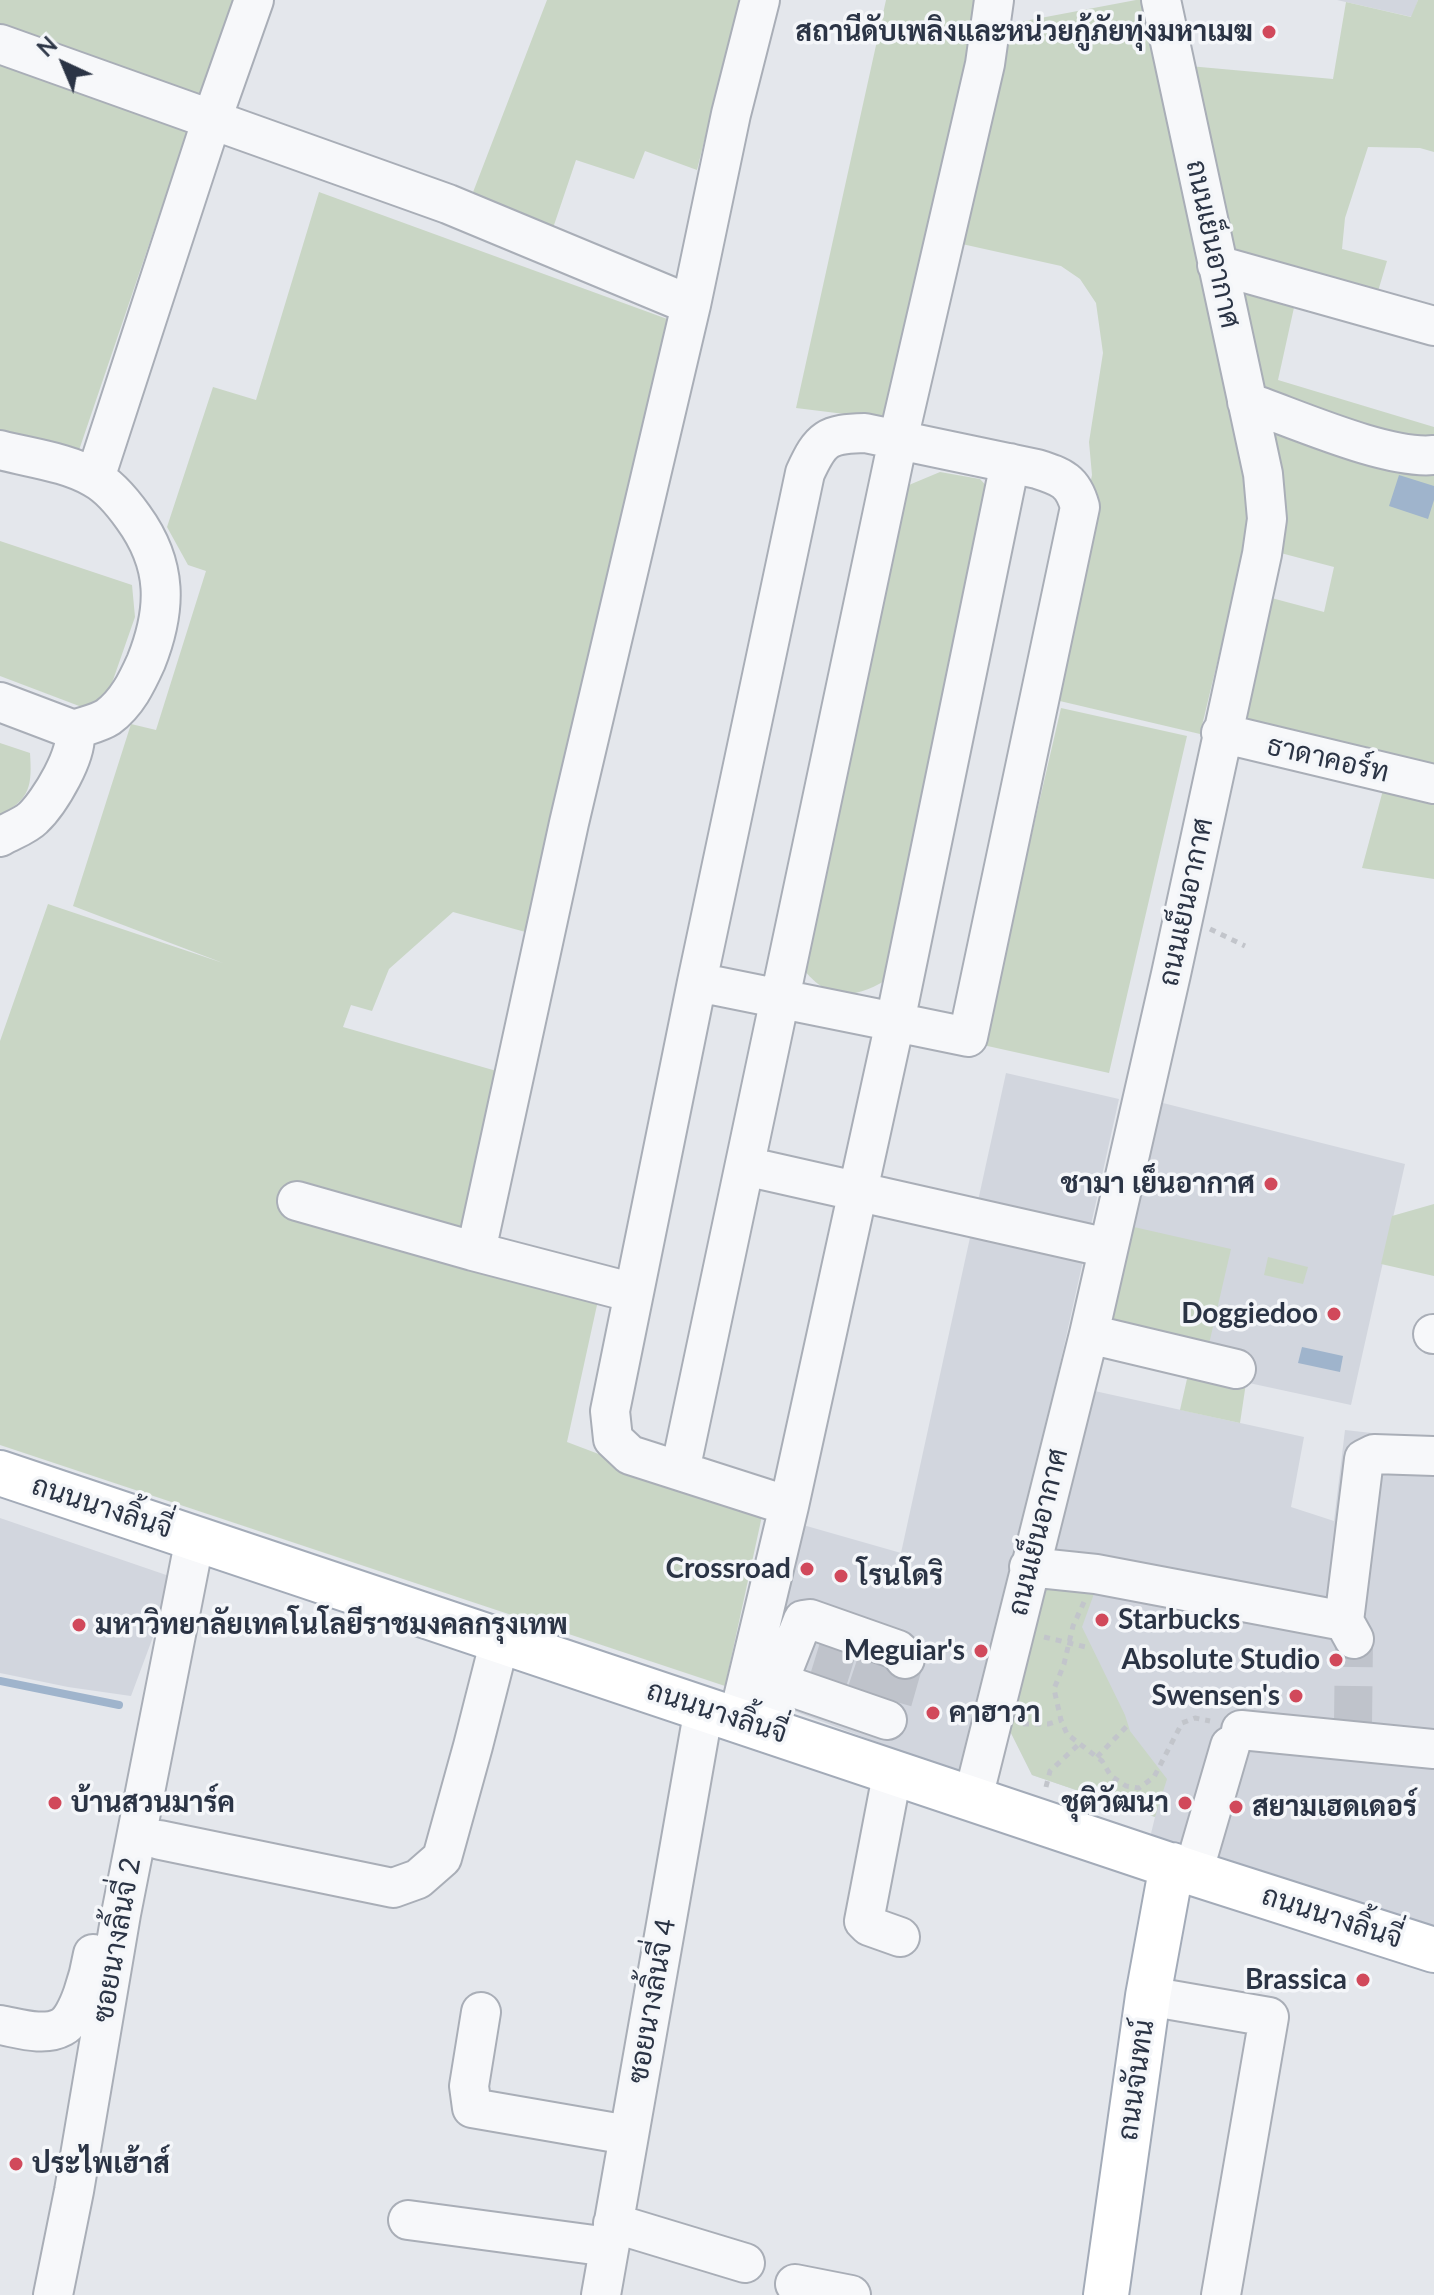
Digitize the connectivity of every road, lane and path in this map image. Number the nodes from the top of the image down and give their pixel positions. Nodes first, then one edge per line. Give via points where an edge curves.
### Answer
1 (254, 0) edge
2 (760, 0) edge
3 (994, 0) edge
4 (1161, 0) edge
5 (0, 44) edge
6 (212, 119) junction
7 (1217, 265) junction
8 (691, 305) junction
9 (1434, 326) edge
10 (1247, 402) junction
11 (898, 440) junction
12 (0, 450) edge
13 (1434, 455) edge
14 (1010, 463) junction
15 (95, 478) junction
16 (0, 702) edge
17 (74, 730) junction
18 (1221, 733) junction
19 (1434, 784) edge
20 (0, 837) edge
21 (697, 982) junction
22 (781, 999) junction
23 (895, 1022) junction
24 (745, 1166) junction
25 (858, 1192) junction
26 (297, 1201) dead end
27 (1108, 1248) junction
28 (473, 1251) junction
29 (634, 1293) junction
30 (1089, 1334) junction
31 (1236, 1369) dead end
32 (1434, 1456) edge
33 (680, 1471) junction
34 (0, 1473) edge
35 (789, 1506) junction
36 (195, 1538) junction
37 (1029, 1567) junction
38 (1096, 1574) junction
39 (181, 1615) junction
40 (1040, 1636) dead end
41 (500, 1640) junction
42 (1070, 1642) junction
43 (1090, 1648) dead end
44 (889, 1651) dead end
45 (764, 1678) junction
46 (735, 1718) junction
47 (1061, 1720) junction
48 (1016, 1723) dead end
49 (1128, 1725) dead end
50 (1236, 1738) junction
51 (1078, 1745) junction
52 (1434, 1749) edge
53 (1097, 1757) junction
54 (884, 1767) junction
55 (1046, 1789) dead end
56 (973, 1798) junction
57 (160, 1840) dead end
58 (1182, 1869) junction
59 (900, 1937) dead end
60 (1434, 1950) edge
61 (1148, 1996) junction
62 (481, 2012) dead end
63 (0, 2025) edge
64 (628, 2135) junction
65 (408, 2220) dead end
66 (611, 2235) junction
67 (745, 2263) dead end
68 (795, 2284) dead end
69 (53, 2295) edge
70 (601, 2295) edge
71 (851, 2295) edge
72 (1106, 2295) edge
73 (1221, 2295) edge

1 - 6 street
2 - 8 street
3 - 11 street via 985,64
4 - 7 street, ถนนเย็นอากาศ
5 - 6 street
6 - 8 street via 448,204
6 - 15 street
7 - 9 street
7 - 10 street, ถนนเย็นอากาศ
8 - 28 street
10 - 13 street via 1387,451
10 - 18 street, ถนนเย็นอากาศ via 1267,519
11 - 14 street
11 - 21 street via 839,434 825,439 805,473
11 - 22 street
12 - 15 street
14 - 23 street
14 - 23 street via 1057,475 1075,489 1080,507 968,1037
15 - 17 street via 124,504 154,553 161,584 158,632 135,688 107,718
16 - 17 street
17 - 20 street via 70,763 33,819
18 - 19 street, ธาดาคอร์ท
18 - 27 street, ถนนเย็นอากาศ
21 - 22 street
21 - 29 street
22 - 23 street
22 - 24 street
23 - 25 street
24 - 25 street
24 - 33 street
25 - 27 street
25 - 35 street
26 - 28 street
27 - 30 street, ถนนเย็นอากาศ
28 - 29 street
29 - 33 street via 610,1411 613,1439 630,1455
30 - 31 street
30 - 37 street, ถนนเย็นอากาศ
32 - 38 street via 1374,1454 1364,1459 1349,1630
33 - 35 street
34 - 36 main road, ถนนนางลิ้นจี่
35 - 45 street
36 - 39 street, ซอยนางลิ้นจี่ 2
36 - 41 main road, ถนนนางลิ้นจี่
37 - 38 street
37 - 56 street, ถนนเย็นอากาศ
38 - 42 path
39 - 63 street via 154,1677 91,1963 75,2013 62,2027 40,2032
39 - 69 street, ซอยนางลิ้นจี่ 2
40 - 42 path
41 - 46 main road, ถนนนางลิ้นจี่
41 - 57 street via 442,1858 418,1879 393,1888
42 - 43 path
42 - 47 path via 1054,1689
44 - 45 street via 803,1620
45 - 46 street, ซอยนางลิ้นจี่ 4
45 - 54 street via 876,1706
46 - 54 main road, ถนนนางลิ้นจี่
46 - 64 street, ซอยนางลิ้นจี่ 4
47 - 48 path via 1032,1726
47 - 51 path
49 - 53 path
50 - 52 street via 1352,1732
50 - 53 path via 1223,1723 1195,1718 1182,1723 1154,1777 1139,1788 1111,1776
50 - 58 street
51 - 53 path
51 - 55 path via 1050,1771
54 - 56 main road, ถนนนางลิ้นจี่
54 - 59 street via 864,1921
56 - 58 main road, ถนนนางลิ้นจี่
58 - 60 main road, ถนนนางลิ้นจี่
58 - 61 main road, ถนนจันทน์
61 - 72 main road, ถนนจันทน์
61 - 73 street via 1269,2017
62 - 64 street via 469,2086 472,2108
64 - 66 street, ซอยนางลิ้นจี่ 4
65 - 66 street
66 - 67 street
66 - 70 street, ซอยนางลิ้นจี่ 4
68 - 71 street

